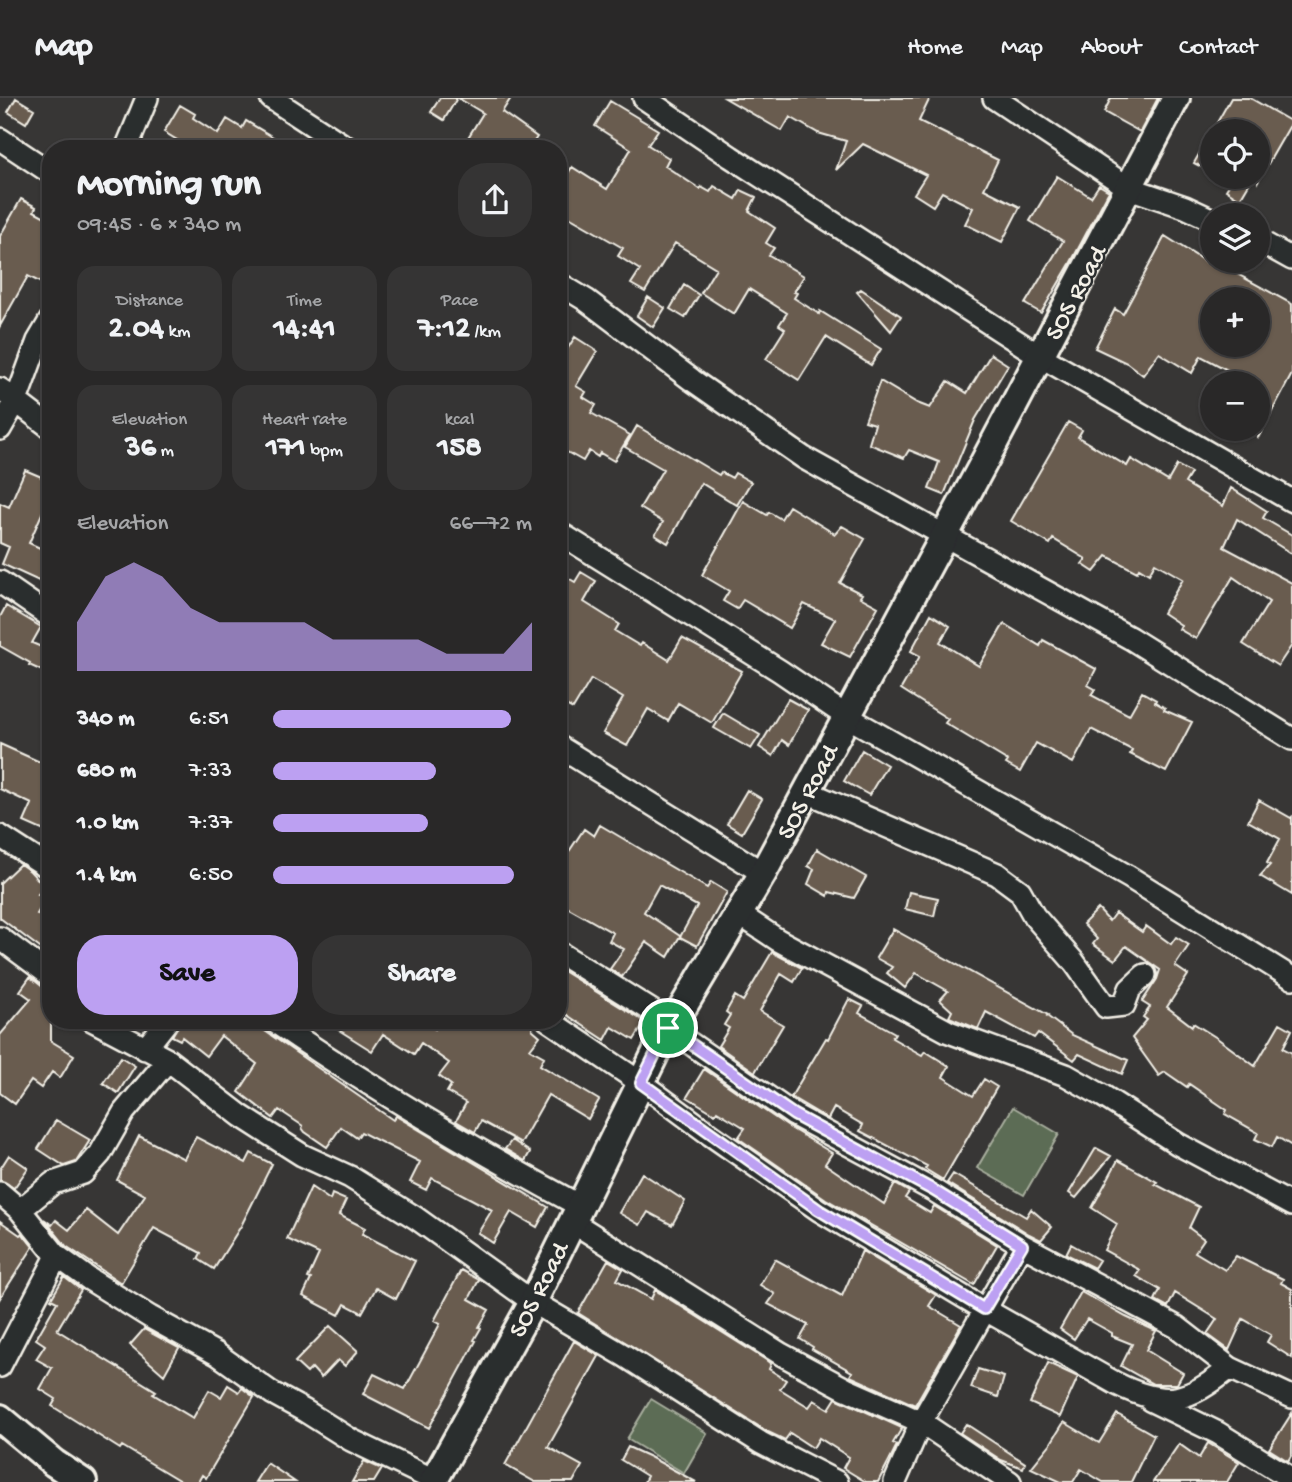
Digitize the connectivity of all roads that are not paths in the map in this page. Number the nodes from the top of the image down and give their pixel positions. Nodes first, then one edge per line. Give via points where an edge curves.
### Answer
1 (147, 98) edge
2 (271, 98) edge
3 (645, 98) edge
4 (994, 98) edge
5 (1176, 98) edge
6 (0, 139) edge
7 (131, 140) edge
8 (335, 140) edge
9 (42, 167) edge
10 (1129, 188) junction
11 (1200, 214) edge
12 (1270, 247) edge
13 (1292, 259) edge
14 (567, 288) edge
15 (42, 334) edge
16 (1040, 356) junction
17 (8, 395) edge
18 (42, 421) edge
19 (0, 429) edge
20 (1292, 501) edge
21 (944, 535) junction
22 (567, 538) edge
23 (0, 583) edge
24 (42, 611) edge
25 (846, 716) junction
26 (1292, 738) edge
27 (567, 752) edge
28 (805, 791) junction
29 (0, 836) edge
30 (42, 863) edge
31 (762, 873) junction
32 (739, 914) junction
33 (0, 938) edge
34 (567, 957) edge
35 (42, 969) edge
36 (1145, 975) dead end
37 (1292, 978) edge
38 (671, 1026) junction
39 (108, 1029) edge
40 (161, 1029) edge
41 (285, 1029) edge
42 (561, 1029) edge
43 (145, 1049) junction
44 (168, 1060) junction
45 (641, 1083) junction
46 (0, 1193) edge
47 (1292, 1205) edge
48 (20, 1210) junction
49 (575, 1214) junction
50 (1022, 1245) junction
51 (57, 1256) junction
52 (533, 1302) junction
53 (984, 1309) junction
54 (0, 1366) edge
55 (1230, 1368) junction
56 (1138, 1395) junction
57 (1292, 1398) edge
58 (0, 1419) edge
59 (921, 1422) junction
60 (1292, 1479) edge
61 (435, 1481) edge
62 (83, 1482) edge
63 (837, 1482) edge
64 (895, 1482) edge
65 (1010, 1482) edge

1 - 7 street
2 - 8 street
3 - 16 street
4 - 10 street
5 - 10 street, SOS Road
6 - 9 street
10 - 11 street
10 - 16 street, SOS Road
12 - 13 street
14 - 21 street via 783,444
15 - 17 street
16 - 20 street
16 - 21 street, SOS Road
17 - 18 street
17 - 19 street
21 - 25 street, SOS Road
21 - 26 street via 1130,638
22 - 25 street
23 - 24 street
25 - 28 street, SOS Road
25 - 37 street via 1129,877
27 - 31 street
28 - 31 street, SOS Road
28 - 36 street via 997,874 1020,891 1034,916 1106,1007 1124,1005 1130,989
29 - 30 street
31 - 32 street, SOS Road
32 - 38 street, SOS Road
32 - 47 street via 778,940 949,1032 1066,1075 1178,1144
33 - 35 street
34 - 38 street
38 - 45 street, SOS Road
38 - 50 street via 794,1115 933,1190
39 - 43 street
40 - 43 street
41 - 49 street
42 - 45 street
43 - 44 street
44 - 48 street via 124,1112 100,1154 83,1173 52,1183
44 - 52 street via 241,1116 400,1208
45 - 49 street, SOS Road
45 - 53 street via 819,1210
46 - 48 street
48 - 51 street
49 - 52 street, SOS Road
49 - 59 street via 781,1354
50 - 53 street
50 - 55 street via 1177,1327
51 - 54 street
51 - 61 street via 272,1393 351,1440
52 - 61 street, SOS Road
52 - 63 street via 761,1443
53 - 56 street
53 - 59 street
55 - 56 street via 1202,1390 1178,1398
55 - 57 street
56 - 60 street via 1218,1433
58 - 62 street
59 - 64 street
59 - 65 street

